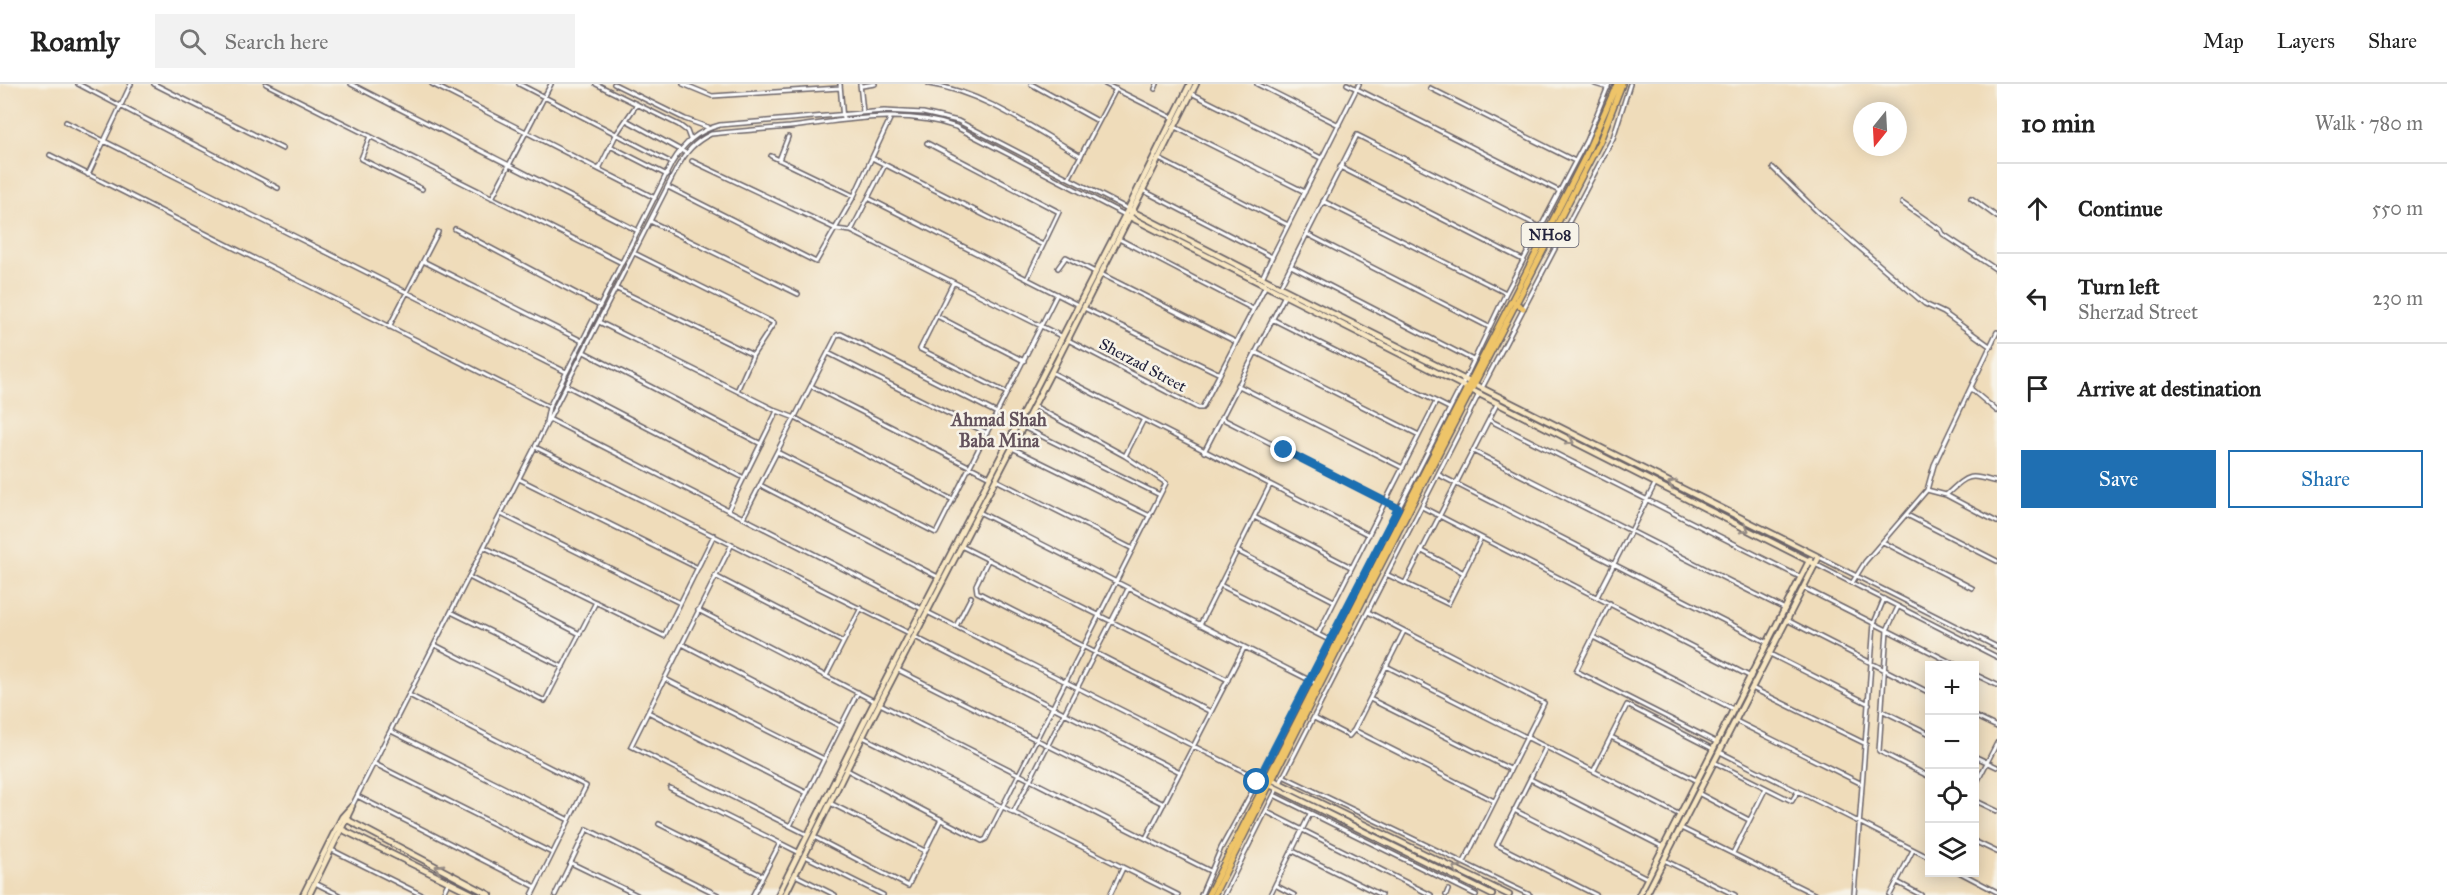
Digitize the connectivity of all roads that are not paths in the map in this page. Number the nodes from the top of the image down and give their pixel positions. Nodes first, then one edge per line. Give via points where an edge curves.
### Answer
1 (78, 84) edge
2 (131, 84) edge
3 (154, 84) edge
4 (266, 84) edge
5 (351, 84) edge
6 (432, 84) edge
7 (519, 84) edge
8 (551, 84) edge
9 (596, 84) edge
10 (614, 84) edge
11 (683, 84) edge
12 (874, 84) edge
13 (929, 84) edge
14 (1031, 84) edge
15 (1105, 84) edge
16 (1157, 84) edge
17 (1189, 84) edge
18 (1196, 84) edge
19 (1257, 84) edge
20 (1347, 84) edge
21 (1359, 84) edge
22 (1595, 84) edge
23 (1617, 84) edge
24 (1630, 84) edge
25 (861, 85) edge
26 (840, 86) edge
27 (1609, 86) edge
28 (1621, 87) edge
29 (1430, 88) dead end
30 (1116, 89) junction
31 (1155, 89) dead end
32 (1357, 89) junction
33 (1627, 92) junction
34 (1191, 93) junction
35 (544, 96) junction
36 (637, 104) junction
37 (121, 106) junction
38 (863, 112) junction
39 (843, 114) junction
40 (890, 118) junction
41 (1173, 118) junction
42 (864, 119) junction
43 (626, 120) junction
44 (843, 120) junction
45 (1098, 121) junction
46 (66, 122) dead end
47 (1339, 125) junction
48 (1174, 127) junction
49 (708, 128) junction
50 (526, 131) junction
51 (617, 133) junction
52 (370, 136) junction
53 (788, 137) dead end
54 (690, 139) junction
55 (104, 141) junction
56 (927, 143) dead end
57 (610, 146) junction
58 (283, 149) dead end
59 (680, 149) junction
60 (686, 153) junction
61 (50, 155) dead end
62 (771, 156) dead end
63 (1082, 156) junction
64 (1322, 158) junction
65 (872, 159) junction
66 (1159, 159) junction
67 (779, 160) junction
68 (692, 161) dead end
69 (1575, 161) junction
70 (672, 163) junction
71 (509, 164) junction
72 (885, 165) junction
73 (1340, 167) junction
74 (1773, 168) dead end
75 (599, 169) junction
76 (88, 174) junction
77 (667, 176) junction
78 (1069, 178) junction
79 (668, 187) junction
80 (278, 188) dead end
81 (422, 189) dead end
82 (1144, 191) junction
83 (1305, 192) junction
84 (1560, 192) junction
85 (854, 196) junction
86 (492, 198) junction
87 (656, 198) junction
88 (868, 198) junction
89 (1971, 198) dead end
90 (1323, 201) junction
91 (1902, 202) dead end
92 (1131, 210) junction
93 (1128, 216) junction
94 (1997, 217) edge
95 (650, 221) junction
96 (1288, 225) junction
97 (1541, 227) junction
98 (455, 229) dead end
99 (836, 229) junction
100 (638, 231) junction
101 (851, 231) junction
102 (438, 232) dead end
103 (1306, 234) junction
104 (1118, 238) junction
105 (1043, 245) junction
106 (634, 253) junction
107 (1272, 257) junction
108 (1523, 260) junction
109 (423, 261) junction
110 (622, 263) junction
111 (1291, 266) junction
112 (1058, 267) dead end
113 (1997, 270) edge
114 (1095, 272) junction
115 (1101, 274) junction
116 (1262, 278) junction
117 (1027, 279) junction
118 (953, 283) junction
119 (1265, 287) junction
120 (1280, 287) junction
121 (616, 288) junction
122 (407, 293) junction
123 (1506, 293) junction
124 (798, 294) dead end
125 (1057, 294) junction
126 (1294, 295) junction
127 (1284, 297) junction
128 (1291, 300) junction
129 (1515, 303) junction
130 (1078, 305) junction
131 (600, 306) junction
132 (1084, 307) junction
133 (1523, 308) junction
134 (1253, 309) junction
135 (937, 316) junction
136 (1272, 319) junction
137 (599, 322) junction
138 (1041, 326) junction
139 (389, 327) junction
140 (1490, 327) junction
141 (1997, 332) edge
142 (1061, 336) junction
143 (1068, 340) junction
144 (582, 341) junction
145 (1236, 342) junction
146 (1991, 346) junction
147 (584, 352) junction
148 (1255, 352) junction
149 (828, 353) junction
150 (753, 356) junction
151 (1474, 360) junction
152 (1024, 361) junction
153 (1051, 372) junction
154 (566, 373) junction
155 (1220, 374) junction
156 (1237, 385) junction
157 (1468, 385) junction
158 (567, 386) junction
159 (811, 386) junction
160 (1971, 389) junction
161 (737, 391) junction
162 (1480, 392) junction
163 (1007, 393) junction
164 (1436, 402) junction
165 (1497, 404) junction
166 (1034, 406) junction
167 (549, 407) junction
168 (1449, 408) junction
169 (777, 411) junction
170 (1997, 411) edge
171 (997, 413) junction
172 (548, 418) junction
173 (795, 418) junction
174 (1221, 418) junction
175 (1489, 420) junction
176 (1143, 421) junction
177 (1023, 427) junction
178 (987, 433) junction
179 (1419, 435) junction
180 (761, 444) junction
181 (535, 447) junction
182 (1012, 448) junction
183 (1204, 452) junction
184 (1473, 452) junction
185 (777, 453) junction
186 (1125, 456) junction
187 (970, 466) junction
188 (1403, 468) junction
189 (1439, 475) junction
190 (744, 477) junction
191 (990, 477) junction
192 (519, 479) junction
193 (996, 480) junction
194 (1997, 482) edge
195 (1456, 484) junction
196 (1655, 484) junction
197 (760, 485) junction
198 (1270, 485) junction
199 (1927, 490) junction
200 (1160, 495) junction
201 (1947, 495) junction
202 (953, 500) junction
203 (1647, 500) junction
204 (1385, 501) junction
205 (977, 502) junction
206 (982, 506) junction
207 (1422, 507) junction
208 (1398, 508) junction
209 (728, 510) junction
210 (979, 512) junction
211 (501, 514) junction
212 (1907, 515) junction
213 (1150, 516) junction
214 (1254, 517) junction
215 (1440, 517) junction
216 (743, 518) junction
217 (1997, 522) edge
218 (1631, 531) junction
219 (714, 535) junction
220 (1369, 535) junction
221 (1481, 538) junction
222 (1883, 542) junction
223 (732, 544) junction
224 (961, 546) junction
225 (484, 547) junction
226 (1133, 549) junction
227 (1237, 551) junction
228 (1422, 551) junction
229 (1812, 554) junction
230 (1819, 556) junction
231 (988, 560) junction
232 (1809, 561) junction
233 (1997, 561) edge
234 (1815, 564) junction
235 (1614, 565) junction
236 (698, 567) junction
237 (1352, 567) junction
238 (1464, 573) junction
239 (1388, 575) junction
240 (1856, 575) junction
241 (715, 576) junction
242 (469, 577) junction
243 (938, 577) junction
244 (1801, 577) junction
245 (1116, 582) junction
246 (1405, 583) junction
247 (1852, 583) junction
248 (1220, 585) junction
249 (1803, 587) junction
250 (1972, 588) dead end
251 (1128, 589) junction
252 (971, 597) dead end
253 (1597, 597) junction
254 (1884, 599) junction
255 (596, 602) junction
256 (1334, 602) junction
257 (680, 603) junction
258 (1610, 603) junction
259 (1898, 607) junction
260 (861, 608) junction
261 (1785, 609) junction
262 (698, 610) junction
263 (924, 610) junction
264 (451, 612) junction
265 (1368, 612) junction
266 (1100, 614) junction
267 (1112, 620) junction
268 (1787, 620) junction
269 (1874, 623) junction
270 (1200, 625) junction
271 (956, 626) junction
272 (1887, 630) junction
273 (1404, 631) junction
274 (909, 633) junction
275 (580, 634) junction
276 (1318, 634) junction
277 (915, 637) junction
278 (1593, 638) junction
279 (1331, 640) junction
280 (843, 642) junction
281 (1768, 643) junction
282 (681, 644) junction
283 (434, 645) junction
284 (1083, 646) junction
285 (1997, 647) edge
286 (1244, 648) junction
287 (1095, 653) junction
288 (1770, 654) junction
289 (1997, 657) edge
290 (1324, 659) junction
291 (1948, 661) edge
292 (1872, 664) junction
293 (1386, 666) junction
294 (563, 667) junction
295 (898, 670) junction
296 (1885, 670) junction
297 (826, 676) junction
298 (1751, 676) junction
299 (1979, 677) edge
300 (664, 678) junction
301 (1228, 680) junction
302 (1313, 681) junction
303 (1064, 682) junction
304 (1997, 686) edge
305 (1077, 688) junction
306 (1752, 688) junction
307 (1925, 691) edge
308 (858, 692) junction
309 (409, 695) junction
310 (1370, 699) junction
311 (874, 701) junction
312 (880, 704) junction
313 (1869, 704) junction
314 (1053, 706) junction
315 (1734, 710) junction
316 (1883, 711) junction
317 (648, 712) junction
318 (1065, 712) junction
319 (1211, 712) junction
320 (1313, 718) junction
321 (1979, 718) edge
322 (1736, 721) junction
323 (840, 726) junction
324 (1997, 727) edge
325 (1354, 730) junction
326 (390, 731) junction
327 (1925, 732) edge
328 (863, 736) junction
329 (1527, 736) junction
330 (1611, 737) junction
331 (1035, 740) junction
332 (1718, 742) junction
333 (1997, 743) edge
334 (1866, 744) junction
335 (1047, 746) junction
336 (1546, 746) junction
337 (1193, 747) junction
338 (1717, 750) junction
339 (1979, 758) edge
340 (824, 759) junction
341 (1711, 761) junction
342 (1987, 762) junction
343 (374, 763) junction
344 (1997, 767) edge
345 (1510, 769) junction
346 (847, 770) junction
347 (1594, 770) junction
348 (1180, 772) junction
349 (1019, 773) junction
350 (1925, 775) edge
351 (1283, 776) junction
352 (1979, 778) edge
353 (1030, 779) junction
354 (1259, 779) junction
355 (1530, 780) junction
356 (1269, 781) junction
357 (1698, 781) junction
358 (1862, 784) junction
359 (1279, 786) junction
360 (670, 788) dead end
361 (1766, 788) junction
362 (1798, 791) junction
363 (807, 792) junction
364 (1698, 793) junction
365 (1274, 795) junction
366 (357, 796) junction
367 (1494, 801) junction
368 (830, 803) junction
369 (1979, 803) edge
370 (1164, 804) junction
371 (352, 806) junction
372 (1002, 807) junction
373 (1514, 810) junction
374 (1267, 812) junction
375 (1997, 812) edge
376 (1013, 813) junction
377 (1310, 814) junction
378 (1680, 815) junction
379 (342, 817) junction
380 (941, 819) junction
381 (347, 820) junction
382 (569, 820) junction
383 (1749, 820) junction
384 (1860, 822) junction
385 (659, 824) dead end
386 (790, 826) junction
387 (340, 828) junction
388 (1681, 828) junction
389 (1304, 829) junction
390 (811, 836) junction
391 (1146, 838) junction
392 (780, 843) junction
393 (1979, 843) edge
394 (1663, 847) junction
395 (332, 850) junction
396 (1293, 850) junction
397 (1913, 850) junction
398 (925, 851) junction
399 (1997, 852) edge
400 (552, 853) junction
401 (1733, 853) junction
402 (802, 854) junction
403 (1925, 856) edge
404 (1664, 860) junction
405 (1464, 862) junction
406 (570, 863) junction
407 (1123, 868) junction
408 (1210, 871) junction
409 (795, 875) junction
410 (763, 876) junction
411 (1967, 877) edge
412 (1647, 878) junction
413 (449, 882) junction
414 (1897, 882) junction
415 (315, 883) junction
416 (1275, 885) junction
417 (536, 887) junction
418 (1449, 890) dead end
419 (1997, 892) edge
420 (1474, 894) edge
421 (303, 895) edge
422 (309, 895) edge
423 (339, 895) edge
424 (422, 895) edge
425 (442, 895) edge
426 (475, 895) edge
427 (490, 895) edge
428 (532, 895) edge
429 (555, 895) edge
430 (637, 895) edge
431 (718, 895) edge
432 (753, 895) edge
433 (778, 895) edge
434 (785, 895) edge
435 (835, 895) edge
436 (883, 895) edge
437 (1110, 895) edge
438 (1178, 895) edge
439 (1201, 895) edge
440 (1208, 895) edge
441 (1214, 895) edge
442 (1224, 895) edge
443 (1270, 895) edge
444 (1294, 895) edge
445 (1381, 895) edge
446 (1431, 895) edge
447 (1446, 895) edge
448 (1492, 895) edge
449 (1509, 895) edge
450 (1530, 895) edge
451 (1596, 895) edge
452 (1639, 895) edge
453 (1648, 895) edge
454 (1735, 895) edge
455 (1816, 895) edge
456 (1854, 895) edge
457 (1890, 895) edge
458 (1922, 895) edge

1 - 37 street
2 - 37 street
3 - 58 street
4 - 52 street
5 - 71 street
6 - 50 street
7 - 35 street
8 - 35 street
9 - 36 street
10 - 49 street
11 - 26 street via 712,96
12 - 25 street
13 - 63 street via 950,87 990,105
14 - 45 street
15 - 30 street
16 - 31 street
17 - 41 street
18 - 34 street
19 - 47 street
20 - 32 street
21 - 32 street
22 - 27 street
23 - 157 highway, NH08 via 1590,147
24 - 33 street
25 - 38 street
26 - 39 street
27 - 69 street
28 - 33 highway
28 - 129 highway, NH08 via 1600,141
29 - 69 street
30 - 41 street
30 - 45 street
32 - 47 street
32 - 84 street
33 - 133 street via 1613,138
34 - 48 street
34 - 64 street
35 - 50 street
35 - 51 street
36 - 43 street
36 - 54 street via 685,129
37 - 55 street
37 - 80 street
38 - 39 street
38 - 42 street
38 - 78 street via 914,112 949,118
39 - 44 street
39 - 49 street
40 - 42 street
40 - 65 street
40 - 93 street via 923,119 956,127
41 - 92 street
42 - 44 street
43 - 51 street
43 - 59 street
44 - 60 street via 711,134
45 - 63 street
46 - 55 street
47 - 64 street
48 - 66 street
48 - 83 street
49 - 54 street
50 - 71 street
50 - 75 street
51 - 57 street
51 - 70 street
52 - 81 street via 361,159
52 - 86 street
53 - 67 street
54 - 59 street
55 - 76 street
55 - 122 street
56 - 105 street via 1059,212
57 - 75 street
57 - 77 street
59 - 60 street
59 - 70 street
60 - 79 street
61 - 76 street
62 - 67 street
63 - 78 street
64 - 83 street
65 - 72 street
65 - 85 street
66 - 82 street
66 - 96 street
67 - 85 street
68 - 99 street
69 - 84 street
70 - 77 street
71 - 86 street
71 - 100 street
72 - 88 street
72 - 105 street
73 - 90 street
73 - 97 street via 1357,135
73 - 108 street
74 - 146 street via 1925,304
75 - 87 street
76 - 139 street
77 - 87 street
78 - 92 street
79 - 95 street
79 - 99 street via 814,262 819,260
82 - 92 street
82 - 107 street
83 - 96 street
84 - 97 street
85 - 99 street
86 - 110 street
87 - 100 street
88 - 101 street
88 - 117 street
89 - 94 street
90 - 103 street
90 - 123 street
91 - 113 street
92 - 93 street
92 - 116 street
93 - 104 street
93 - 114 street
93 - 119 street
95 - 106 street
95 - 124 street
96 - 107 street
97 - 108 street
98 - 131 street
99 - 101 street
100 - 110 street
101 - 118 street
102 - 109 street
103 - 111 street
103 - 140 street
104 - 115 street
104 - 134 street
105 - 117 street
106 - 121 street
106 - 150 street via 774,322
107 - 116 street
108 - 123 street
109 - 122 street
109 - 144 street
110 - 131 street
111 - 120 street
111 - 151 street
112 - 114 street via 1066,257
114 - 130 street
115 - 132 street
115 - 145 street
116 - 120 street
117 - 125 street
118 - 135 street
118 - 138 street
119 - 127 street
119 - 134 street
120 - 126 street
121 - 137 street
121 - 150 street
122 - 139 street
122 - 154 street
123 - 140 street
125 - 130 street
125 - 138 street
126 - 128 street
126 - 157 street
127 - 128 street
127 - 136 street
128 - 157 street
129 - 133 highway
129 - 157 highway, NH08
130 - 142 street
131 - 144 street
132 - 143 street
132 - 155 street
133 - 162 street
134 - 145 street
135 - 152 street
135 - 163 street via 920,350
136 - 148 street
136 - 164 street
137 - 147 street
137 - 161 street
138 - 142 street
138 - 152 street
139 - 167 street
140 - 151 street
141 - 146 street
142 - 191 street
143 - 153 street
143 - 155 street, Sherzad Street via 1198,408 1206,404
144 - 154 street
145 - 155 street
146 - 160 street
147 - 158 street
147 - 180 street
148 - 156 street
148 - 179 street
149 - 159 street
149 - 171 street via 841,334
149 - 178 street
150 - 161 street
151 - 157 street
152 - 163 street
153 - 166 street
153 - 176 street
154 - 167 street
156 - 174 street
156 - 188 street
157 - 162 street
157 - 168 street
157 - 290 highway, NH08
157 - 356 highway, NH08
158 - 172 street
158 - 190 street
159 - 173 street
159 - 187 street
160 - 170 street
160 - 199 street via 1934,465
161 - 169 street
162 - 165 street
162 - 189 street
229 -> 162 street
163 - 171 street
164 - 168 street
164 - 179 street
165 - 175 street
165 -> 196 street
166 - 177 street
166 - 186 street
167 - 172 street
168 - 208 street
169 - 173 street
169 - 180 street
171 - 178 street
172 - 181 street
172 - 209 street
173 - 185 street
173 - 202 street
174 - 183 street
174 - 204 street
175 - 184 street
175 - 203 street
176 - 183 street
176 - 186 street
177 - 182 street
177 - 200 street
178 - 187 street
179 - 188 street
180 - 190 street
181 - 192 street
181 - 219 street
182 - 193 street
182 - 213 street
183 - 198 street
184 - 195 street
184 - 218 street
185 - 197 street
185 - 202 street via 936,534
186 - 200 street via 1166,483
187 - 191 street
187 - 202 street
188 - 204 street
189 - 195 street
189 - 207 street
190 - 209 street
191 - 205 street
192 - 211 street
192 - 236 street
193 - 206 street
193 - 226 street
194 - 201 street via 1966,477
195 - 215 street
195 - 235 street
196 - 203 street
196 -> 232 street
197 - 216 street
197 - 243 street
198 - 214 street
198 - 220 street
199 - 201 street
199 - 212 street
200 - 213 street
201 - 217 street
203 - 218 street
203 - 244 street
204 - 208 street
204 - 220 street
205 - 206 street
205 - 243 street
206 - 210 street
207 - 215 street
207 - 239 street
208 - 279 street
209 - 216 street
210 - 224 street
210 - 245 street
211 - 225 street
211 - 257 street
212 - 222 street
212 - 233 street
213 - 226 street
214 - 227 street
214 - 237 street
215 - 221 street
215 - 228 street
216 - 263 street
218 - 235 street
218 - 261 street
219 - 223 street
219 - 236 street
220 - 237 street
221 - 238 street
221 - 253 street
222 - 240 street
222 - 250 street
223 - 241 street
223 - 260 street
224 - 231 street
224 - 263 street
225 - 242 street
225 - 255 street
226 - 245 street
227 - 248 street
227 - 256 street
228 - 238 street
228 - 246 street
229 - 230 street
229 - 232 street
230 - 234 street
230 - 240 street
231 - 266 street
231 - 284 street via 976,585 978,592
232 - 234 street
232 - 244 street
234 - 247 street
234 - 249 street
235 - 253 street
235 - 281 street
236 - 257 street
237 - 256 street
238 - 246 street via 1448,604
239 - 246 street
239 - 265 street
240 - 247 street
240 - 285 street
241 - 262 street
241 - 280 street
242 - 264 street
242 - 275 street
243 - 263 street
244 - 261 street
245 - 251 street
245 - 266 street
247 - 254 street
248 - 270 street
248 - 276 street
249 - 268 street
249 - 269 street
251 - 267 street
251 - 270 street
252 - 271 street
253 - 258 street
254 - 259 street
254 - 269 street
255 - 257 street via 664,636
255 - 275 street
256 - 276 street
258 - 278 street
258 - 298 street
259 - 272 street
259 - 289 street
260 - 274 street
260 - 280 street
261 - 281 street
262 - 282 street
262 - 297 street
263 - 271 street
263 - 274 street
263 - 277 street
264 - 283 street
264 - 294 street
265 - 273 street
265 - 320 street
266 - 267 street
266 - 284 street
267 - 287 street
267 - 301 street
268 - 288 street
268 - 292 street
269 - 272 street
269 - 292 street
270 - 286 street
271 - 303 street
272 - 291 street
272 - 296 street
273 - 293 street
273 - 329 street via 1543,702
274 - 311 street
275 - 294 street
276 - 279 street
277 - 295 street
277 - 314 street
278 - 315 street
278 - 332 street via 1577,672
279 - 290 street
280 - 297 street
281 - 298 street
282 - 300 street
282 - 323 street
283 - 294 street via 545,701
283 - 309 street
284 - 287 street
284 - 303 street
286 - 301 street
286 - 302 street
287 - 305 street
287 - 319 street
288 - 306 street
288 - 313 street
290 - 302 highway, NH08
292 - 296 street
292 - 313 street
293 - 310 street
293 - 329 street
295 - 312 street
295 - 331 street
296 - 307 street
296 - 316 street
297 - 308 street
298 - 315 street
299 - 304 street
300 - 317 street
300 - 340 street
301 - 319 street
302 - 354 street
302 - 356 highway, NH08
303 - 305 street
303 - 314 street
305 - 318 street
305 - 337 street
306 - 322 street
306 - 334 street
308 - 311 street
308 - 323 street
309 - 326 street
309 - 382 street via 586,786
310 - 325 street
310 - 345 street
311 - 390 street
312 - 328 street
312 - 349 street
313 - 334 street
314 - 318 street
314 - 331 street
315 - 332 street
316 - 327 street
316 - 350 street via 1879,751
317 - 363 street
317 - 386 street via 631,746
318 - 335 street
318 - 348 street
319 - 337 street
320 - 325 street via 1349,736
320 - 351 street
321 - 324 street
322 - 338 street
322 - 358 street
323 - 340 street
325 - 367 street
326 - 343 street
326 - 382 street
328 - 346 street
328 - 372 street
329 - 336 street
329 - 345 street
330 - 338 street via 1627,705
330 - 347 street
330 - 357 street
331 - 335 street
331 - 349 street
332 - 338 street
333 - 342 street
334 - 358 street
335 - 353 street
335 - 370 street
336 - 347 street
336 - 355 street
337 - 348 street
337 - 354 street
338 - 341 street
338 - 362 street
339 - 342 street
340 - 363 street
341 - 357 street
341 - 361 street
341 - 364 street
342 - 344 street
342 - 352 street
343 - 366 street
343 - 400 street
345 - 367 street
346 - 368 street
346 - 380 street
347 - 378 street
348 - 370 street
349 - 353 street
349 - 372 street
351 - 359 street
351 - 405 street
353 - 376 street
353 - 391 street
354 - 408 street
355 - 373 street
355 - 394 street
356 - 359 street
356 - 440 highway, NH08
356 - 441 highway, NH08
357 - 378 street
358 - 384 street
359 - 365 street
359 - 448 street
449 -> 359 street
360 - 392 street
361 - 362 street via 1792,801
361 - 383 street
362 - 384 street
363 - 386 street
364 - 383 street
364 - 388 street
365 - 374 street
365 - 377 street
366 - 371 street
366 - 417 street
367 - 405 street
368 - 390 street
368 - 398 street
369 - 375 street
370 - 391 street
371 - 379 street
371 - 381 street
372 - 376 street
372 - 380 street via 984,841
373 - 412 street
373 - 451 street via 1497,846
374 - 389 street
374 - 442 street
376 - 407 street
377 - 389 street
377 - 420 street
378 - 394 street
379 - 381 street
379 - 387 street
380 - 398 street
381 - 387 street
427 -> 381 street
382 - 400 street
383 - 401 street
384 - 397 street
384 - 456 street
385 - 410 street
386 - 390 street
387 - 395 street
387 - 413 street
387 - 421 street
388 - 401 street
388 - 404 street
389 - 396 street
389 - 446 street
390 - 398 street via 908,886
390 - 402 street
391 - 408 street
392 - 402 street
392 - 410 street
393 - 399 street
394 - 412 street
395 - 415 street
395 - 424 street
396 - 416 street
396 - 445 street
397 - 403 street
397 - 414 street
400 - 417 street
401 - 455 street
402 - 409 street
402 - 433 street
402 - 436 street
404 - 453 street
404 - 454 street
405 - 450 street
406 - 429 street
406 - 430 street
406 - 431 street via 586,829
407 - 437 street
407 - 438 street
408 - 439 street
409 - 434 street
409 - 435 street
410 - 432 street
411 - 419 street
412 - 452 street
413 - 425 street
413 - 426 street
414 - 457 street
414 - 458 street
415 - 422 street
415 - 423 street
416 - 443 street
416 - 444 street
417 - 428 street
418 - 447 street

